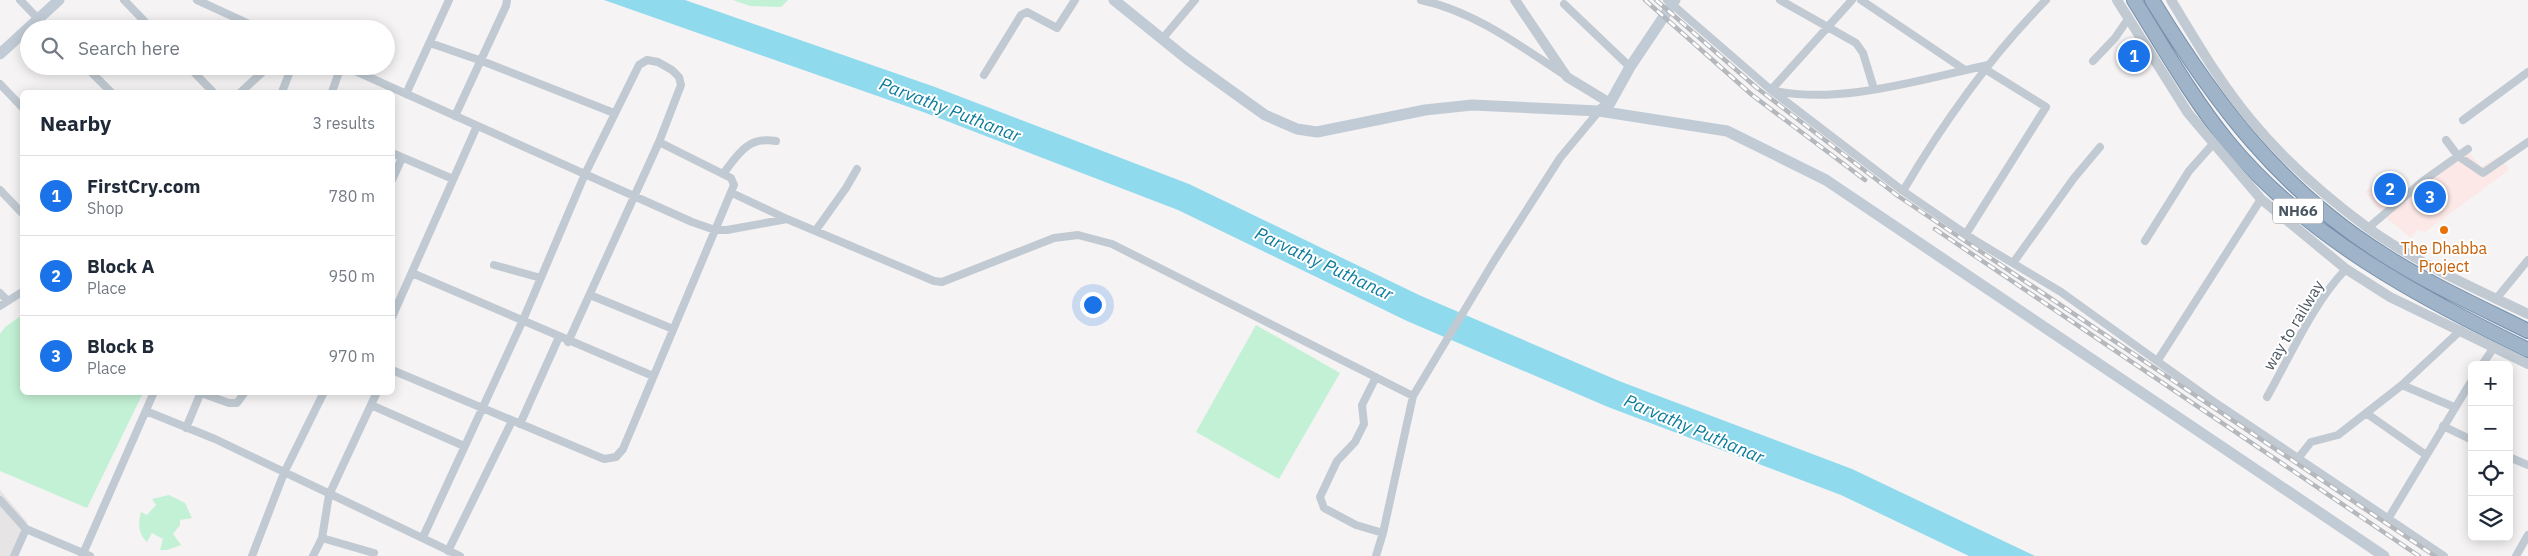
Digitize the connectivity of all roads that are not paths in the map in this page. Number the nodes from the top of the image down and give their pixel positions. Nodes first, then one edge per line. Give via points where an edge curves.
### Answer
1 (20, 0) edge
2 (60, 0) edge
3 (124, 0) edge
4 (198, 0) edge
5 (449, 0) edge
6 (506, 0) edge
7 (1075, 0) edge
8 (1114, 0) edge
9 (1195, 0) edge
10 (1421, 0) edge
11 (1516, 0) edge
12 (1780, 0) edge
13 (1852, 0) edge
14 (1861, 0) edge
15 (2032, 0) edge
16 (2046, 0) edge
17 (2117, 0) edge
18 (2134, 0) edge
19 (2152, 0) edge
20 (2171, 0) edge
21 (1671, 1) edge
22 (1564, 4) dead end
23 (2039, 7) junction
24 (38, 19) joint
25 (2128, 19) junction
26 (143, 20) edge
27 (241, 20) edge
28 (1828, 26) junction
29 (20, 36) edge
30 (1163, 38) junction
31 (430, 43) junction
32 (0, 54) edge
33 (482, 61) junction
34 (2093, 61) dead end
35 (1630, 67) junction
36 (1986, 67) junction
37 (1965, 70) junction
38 (2528, 72) edge
39 (94, 75) edge
40 (197, 75) edge
41 (259, 75) edge
42 (289, 75) edge
43 (339, 75) edge
44 (363, 75) edge
45 (984, 75) dead end
46 (1567, 77) junction
47 (0, 84) edge
48 (1874, 89) junction
49 (110, 90) edge
50 (211, 90) edge
51 (243, 90) edge
52 (283, 90) edge
53 (333, 90) edge
54 (1772, 90) junction
55 (406, 94) junction
56 (1610, 103) junction
57 (20, 105) edge
58 (1599, 111) junction
59 (614, 113) junction
60 (455, 116) junction
61 (2463, 120) dead end
62 (477, 126) junction
63 (2446, 140) dead end
64 (776, 141) dead end
65 (659, 142) junction
66 (2528, 142) edge
67 (2213, 144) junction
68 (2100, 147) dead end
69 (2468, 148) dead end
70 (395, 154) edge
71 (2458, 156) junction
72 (402, 158) junction
73 (857, 169) dead end
74 (395, 173) edge
75 (585, 174) junction
76 (723, 174) junction
77 (453, 179) junction
78 (0, 190) edge
79 (1903, 191) junction
80 (732, 193) junction
81 (634, 196) junction
82 (2261, 199) junction
83 (20, 211) edge
84 (787, 219) junction
85 (2368, 228) junction
86 (715, 230) junction
87 (816, 230) junction
88 (1966, 234) junction
89 (2145, 241) dead end
90 (2528, 260) edge
91 (2013, 263) junction
92 (494, 265) dead end
93 (2346, 269) junction
94 (412, 273) junction
95 (541, 278) junction
96 (0, 293) edge
97 (20, 293) edge
98 (590, 294) junction
99 (2496, 299) junction
100 (8, 301) junction
101 (0, 306) edge
102 (395, 310) edge
103 (2528, 314) edge
104 (523, 320) junction
105 (673, 329) junction
106 (2461, 330) junction
107 (2528, 331) edge
108 (559, 337) junction
109 (568, 342) junction
110 (2494, 347) junction
111 (2528, 350) edge
112 (2158, 360) junction
113 (2485, 361) edge
114 (2528, 364) edge
115 (395, 371) edge
116 (653, 376) junction
117 (1376, 377) junction
118 (2402, 385) junction
119 (2468, 386) edge
120 (153, 395) edge
121 (200, 395) edge
122 (207, 395) edge
123 (243, 395) edge
124 (323, 395) edge
125 (375, 395) edge
126 (1413, 396) junction
127 (2267, 397) dead end
128 (371, 405) junction
129 (482, 407) junction
130 (2454, 407) junction
131 (146, 411) junction
132 (2366, 413) junction
133 (516, 422) junction
134 (2443, 426) junction
135 (186, 428) junction
136 (2468, 438) edge
137 (464, 446) junction
138 (2426, 455) junction
139 (2299, 457) junction
140 (2513, 459) edge
141 (2528, 466) edge
142 (284, 473) junction
143 (328, 495) junction
144 (0, 500) edge
145 (2388, 519) junction
146 (26, 529) junction
147 (1383, 533) junction
148 (2528, 535) edge
149 (423, 537) junction
150 (322, 538) junction
151 (448, 551) junction
152 (374, 553) dead end
153 (85, 555) edge
154 (14, 556) edge
155 (252, 556) edge
156 (313, 556) edge
157 (459, 556) edge
158 (1376, 556) edge
159 (2384, 556) edge
160 (2444, 556) edge
161 (2516, 556) edge

1 - 24 street
2 - 24 main road
3 - 26 street
4 - 27 street
5 - 31 street
6 - 33 street
7 - 45 street via 1057,28 1024,13
8 - 30 main road
9 - 30 street
10 - 46 street via 1441,4 1505,36
11 - 46 street
12 - 28 street
13 - 28 street
14 - 37 street
15 - 23 street
16 - 23 street
17 - 25 street
18 - 111 highway, NH66 via 2196,98 2223,134 2282,198 2314,226 2374,268
19 - 107 highway, NH66 via 2183,51 2233,120 2293,186 2385,256
20 - 85 street via 2223,84 2251,120 2306,176
21 - 35 main road
21 - 54 street
22 - 35 street
23 - 36 street
25 - 34 street
25 - 67 street via 2164,78
28 - 48 street via 1860,47
28 - 54 street
29 - 32 main road
30 - 58 main road via 1265,115 1297,129 1317,132 1425,110 1472,105
31 - 33 street
31 - 55 street
33 - 59 street
33 - 60 street
35 - 56 main road
36 - 37 street
36 - 79 street
36 - 88 street via 2046,107
37 - 48 street
38 - 61 street
39 - 49 street
40 - 50 street
41 - 51 street
42 - 52 street
43 - 53 street
44 - 55 street
46 - 56 street
47 - 57 street
48 - 54 street via 1815,95
54 - 79 street
55 - 60 street
56 - 58 main road
58 - 126 street via 1560,158
58 - 159 main road via 1727,131 1826,180
59 - 65 street via 642,62 652,60 672,70 681,85
59 - 75 street
60 - 62 street
62 - 75 street
62 - 77 street
63 - 71 street
64 - 76 street via 765,139 742,148
65 - 76 street
65 - 81 street
66 - 71 street via 2483,173
67 - 82 street
67 - 89 street via 2189,171
68 - 91 street
69 - 71 street
70 - 72 street
71 - 85 street
72 - 74 street
72 - 77 street
73 - 87 street
75 - 81 street
75 - 95 street
76 - 80 street via 733,182
77 - 94 street
78 - 83 street
79 - 88 street
80 - 84 street
80 - 86 street
81 - 86 street
81 - 98 street
82 - 93 street
82 - 112 street
84 - 86 street
84 - 87 street
85 - 99 street
86 - 105 street
87 - 117 street via 942,282 1054,238 1078,235 1112,244
88 - 91 street
90 - 99 street
91 - 112 street via 2061,292
92 - 95 street
93 - 106 street via 2390,297
93 - 127 street, way to railway via 2319,304
94 - 102 street
94 - 104 street
95 - 104 street
96 - 100 street
97 - 100 street
98 - 105 street
98 - 109 street
99 - 103 street
100 - 101 street
104 - 108 street
104 - 129 street
105 - 116 street
106 - 110 street
106 - 118 street
108 - 109 street
108 - 133 street
109 - 116 street
110 - 113 street
110 - 114 street
112 - 139 street
115 - 129 street
116 - 133 street via 623,449 611,459 604,460
117 - 126 street
117 - 147 street via 1362,405 1364,424 1355,442 1337,461 1320,497 1324,508 1356,525
118 - 130 street
118 - 132 street
119 - 130 street
120 - 131 street
121 - 135 street
122 - 123 street via 238,403
124 - 142 street
125 - 128 street
126 - 147 street
128 - 137 street
128 - 143 street
129 - 133 street
129 - 137 street
130 - 134 street
131 - 135 street
131 - 153 street
132 - 138 street
132 - 139 street via 2333,438 2311,442
133 - 151 street
134 - 136 street
134 - 138 street
135 - 142 street
137 - 149 street
138 - 145 street
139 - 145 street
140 - 141 street
142 - 143 street
142 - 155 street
143 - 149 street
143 - 150 street
144 - 146 street
145 - 160 street
146 - 153 street
146 - 154 street
147 - 158 street
148 - 161 street
149 - 151 street
150 - 152 street
150 - 156 street
151 - 157 street

